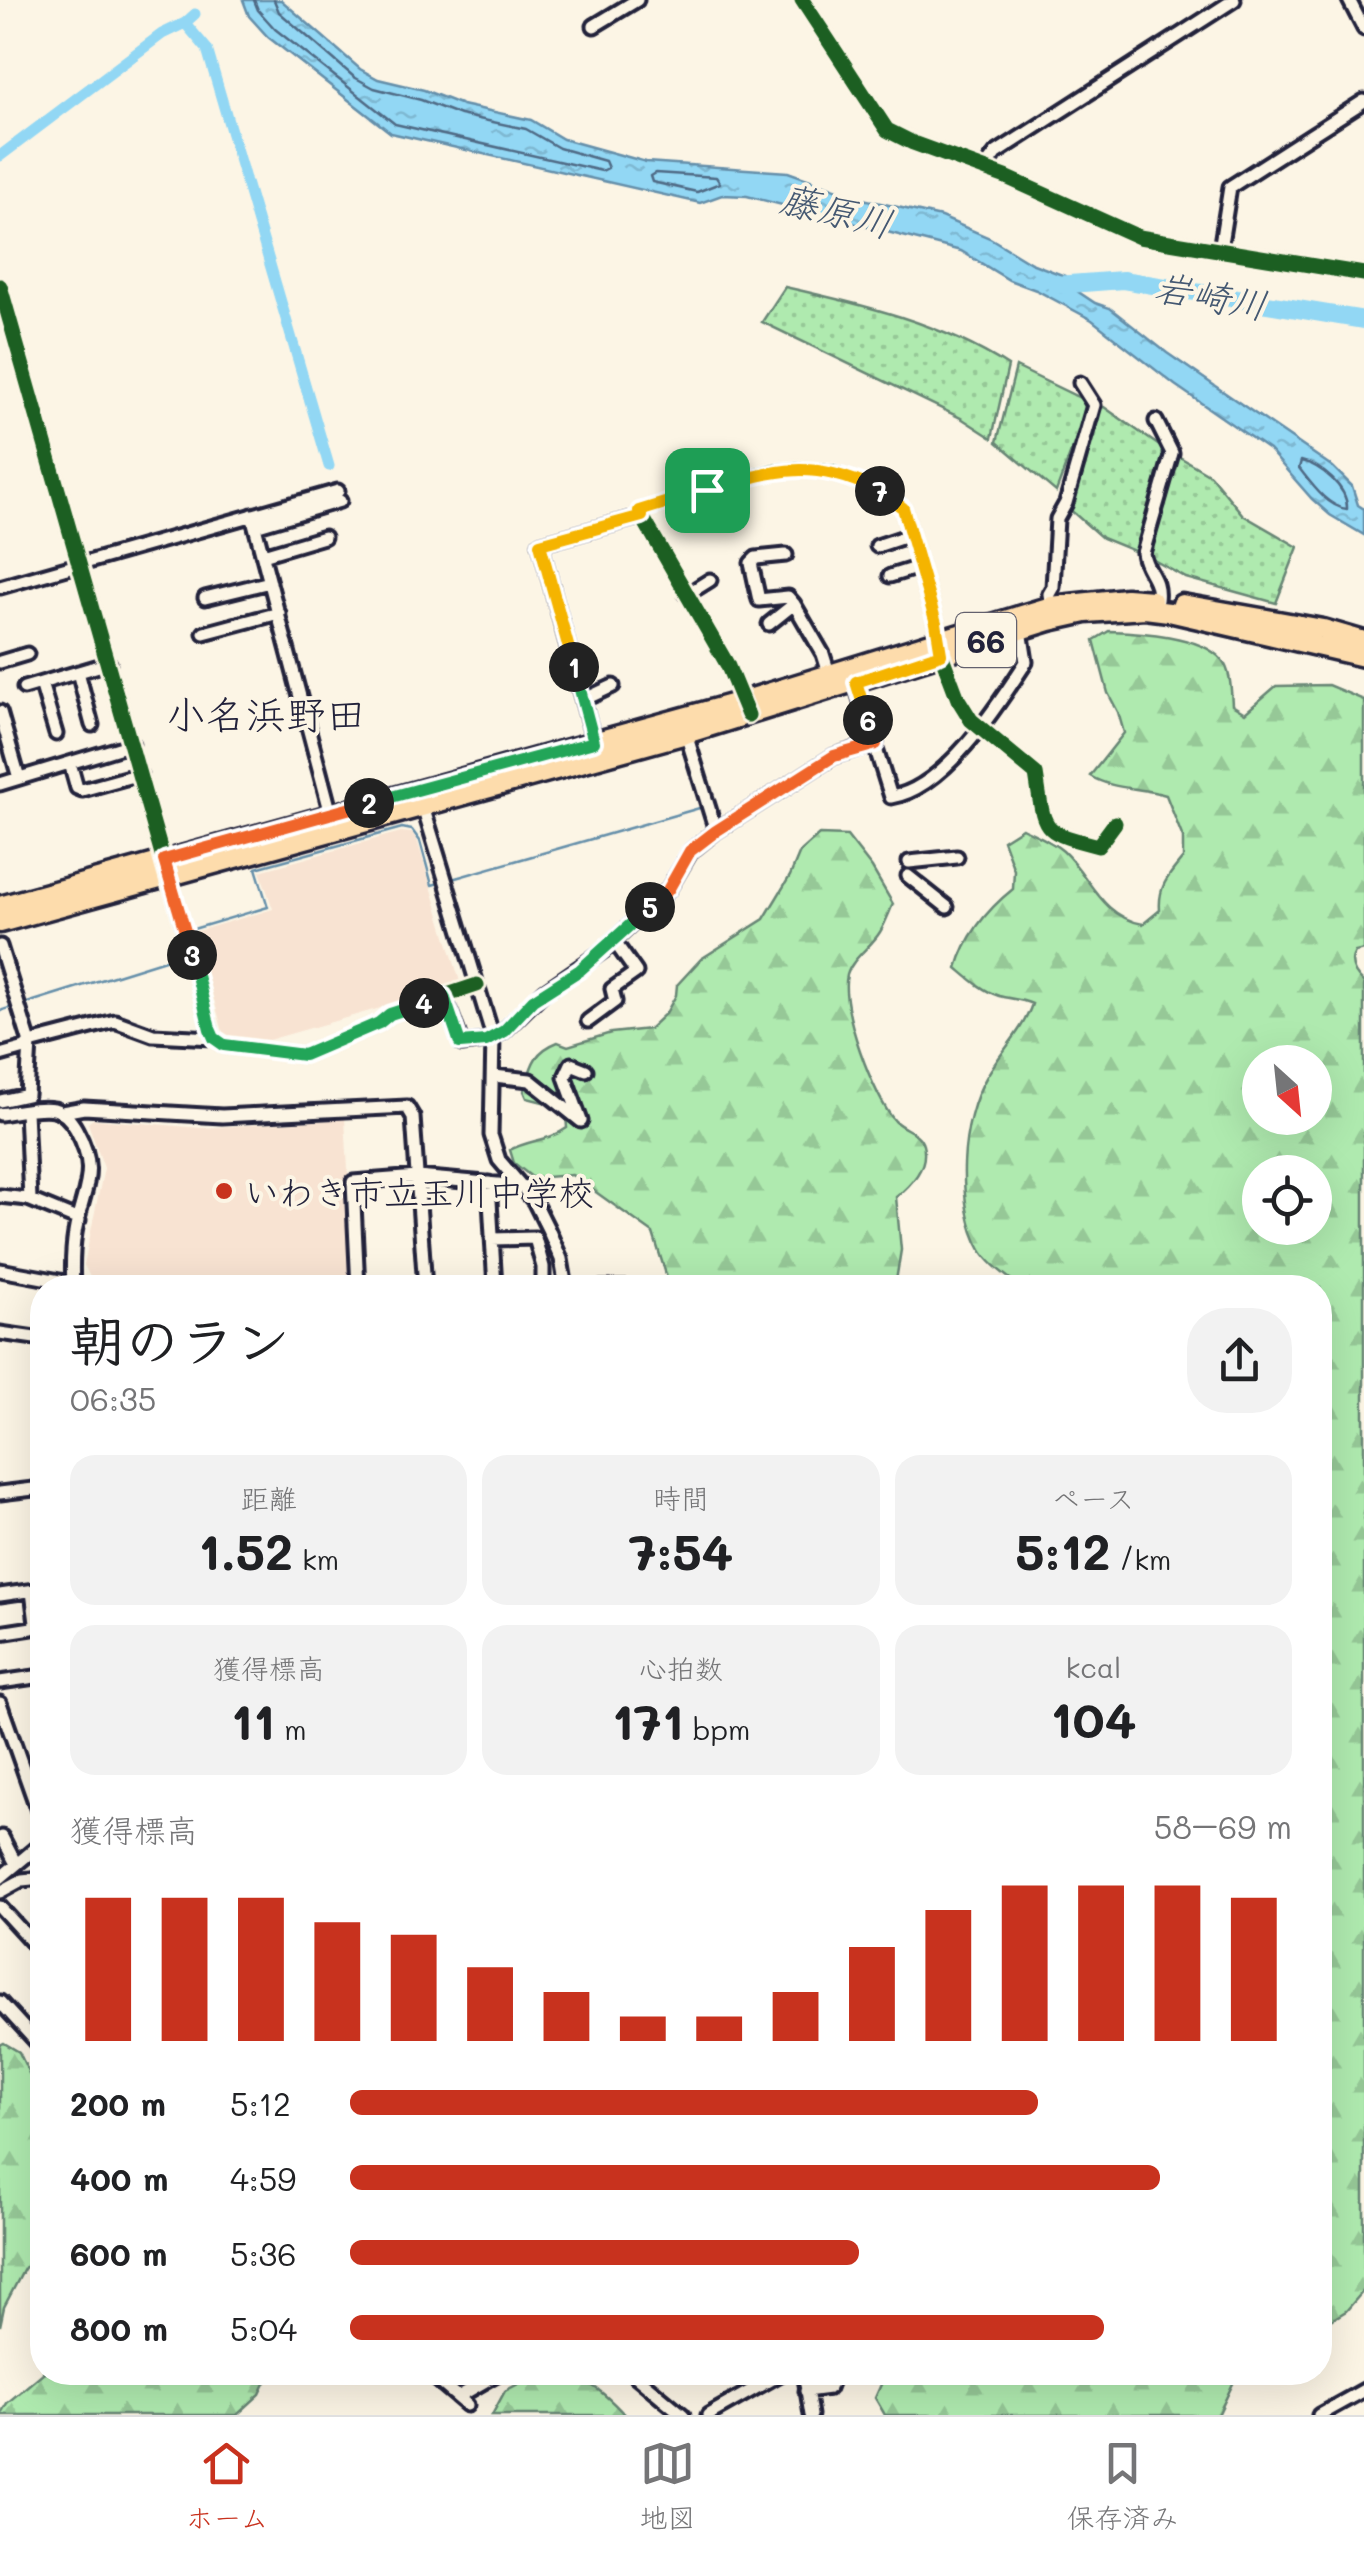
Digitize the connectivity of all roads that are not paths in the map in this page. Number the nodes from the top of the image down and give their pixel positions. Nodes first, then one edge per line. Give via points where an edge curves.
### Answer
1 (638, 0) edge
2 (802, 0) edge
3 (1234, 0) edge
4 (1349, 0) edge
5 (594, 26) dead end
6 (1364, 29) edge
7 (1364, 101) edge
8 (984, 169) junction
9 (1220, 250) junction
10 (1364, 274) edge
11 (0, 286) edge
12 (1080, 382) dead end
13 (1156, 421) dead end
14 (339, 496) dead end
15 (642, 516) junction
16 (254, 521) junction
17 (910, 535) junction
18 (324, 537) dead end
19 (877, 546) dead end
20 (263, 555) junction
21 (786, 555) dead end
22 (80, 564) junction
23 (919, 566) junction
24 (890, 576) dead end
25 (710, 580) dead end
26 (270, 582) junction
27 (0, 588) edge
28 (686, 595) junction
29 (205, 598) dead end
30 (1157, 600) junction
31 (794, 604) junction
32 (1051, 606) junction
33 (279, 613) junction
34 (768, 624) dead end
35 (1020, 630) junction
36 (204, 633) dead end
37 (1364, 641) edge
38 (939, 646) junction
39 (27, 654) dead end
40 (1364, 657) edge
41 (0, 662) edge
42 (109, 663) junction
43 (78, 672) junction
44 (829, 673) junction
45 (856, 682) junction
46 (41, 683) junction
47 (613, 686) dead end
48 (24, 688) dead end
49 (583, 700) junction
50 (745, 708) junction
51 (0, 712) edge
52 (92, 725) dead end
53 (979, 727) junction
54 (56, 734) dead end
55 (686, 734) junction
56 (594, 742) junction
57 (132, 744) junction
58 (876, 744) junction
59 (70, 763) junction
60 (140, 774) junction
61 (19, 778) junction
62 (0, 784) edge
63 (420, 798) junction
64 (331, 814) junction
65 (1115, 823) dead end
66 (716, 831) junction
67 (957, 856) dead end
68 (167, 868) junction
69 (0, 906) edge
70 (946, 907) dead end
71 (0, 923) edge
72 (614, 940) junction
73 (0, 946) edge
74 (477, 985) junction
75 (444, 996) junction
76 (588, 1022) dead end
77 (493, 1037) junction
78 (214, 1038) junction
79 (30, 1043) junction
80 (0, 1055) edge
81 (586, 1070) dead end
82 (494, 1076) junction
83 (0, 1101) edge
84 (26, 1111) junction
85 (62, 1112) junction
86 (0, 1114) edge
87 (417, 1177) junction
88 (488, 1183) junction
89 (522, 1186) junction
90 (0, 1196) edge
91 (30, 1199) junction
92 (79, 1220) junction
93 (492, 1240) junction
94 (0, 1270) edge
95 (32, 1275) edge
96 (74, 1275) edge
97 (357, 1275) edge
98 (424, 1275) edge
99 (493, 1275) edge
100 (543, 1275) edge
101 (563, 1275) edge
102 (0, 1333) edge
103 (30, 1337) edge
104 (30, 1489) edge
105 (0, 1492) edge
106 (30, 1591) edge
107 (0, 1595) edge
108 (30, 1628) edge
109 (0, 1633) edge
110 (30, 1678) edge
111 (0, 1682) edge
112 (0, 1703) edge
113 (3, 1719) edge
114 (30, 1790) edge
115 (2, 1837) edge
116 (30, 1853) edge
117 (16, 1864) junction
118 (0, 1878) edge
119 (30, 1879) edge
120 (0, 1892) edge
121 (0, 1907) edge
122 (30, 1940) edge
123 (0, 2002) edge
124 (30, 2035) edge
125 (443, 2385) edge
126 (483, 2385) edge
127 (648, 2385) edge
128 (761, 2385) edge
129 (805, 2385) edge
130 (830, 2385) edge
131 (1364, 2390) edge
132 (806, 2391) junction
133 (682, 2415) edge
134 (708, 2415) edge
135 (811, 2415) edge
136 (1318, 2415) edge

1 - 5 street
2 - 8 street via 887,130
3 - 8 street via 996,153
4 - 6 street
7 - 9 street via 1230,187
8 - 9 street via 1139,237
9 - 10 street
11 - 22 street
12 - 32 street via 1094,405 1055,526
13 - 30 street via 1172,453 1144,553 1158,584
14 - 16 street
15 - 17 street via 639,511 772,471 820,470 900,503
15 - 28 street
15 - 49 street via 603,534 540,544
16 - 20 street
16 - 22 street
17 - 19 street
17 - 23 street
18 - 20 street
20 - 26 street
21 - 31 street via 751,562 754,584 759,600 788,597
22 - 27 street
22 - 42 street
23 - 24 street
23 - 38 street
25 - 28 street
26 - 29 street
26 - 33 street
28 - 50 street
30 - 32 main road, 66
30 - 37 main road, 66
31 - 34 street
31 - 44 street
32 - 38 main road, 66
33 - 36 street
33 - 64 street
35 - 38 main road, 66
35 - 40 main road, 66 via 1086,613 1145,609
35 - 53 street via 1026,662
38 - 44 main road, 66
38 - 45 main road, 66
38 - 53 street via 958,699
39 - 41 street
42 - 43 street
42 - 57 street
43 - 46 street
43 - 52 street
44 - 50 main road, 66
45 - 50 main road, 66
45 - 58 street
46 - 48 street
46 - 54 street
47 - 49 street
49 - 56 street
50 - 55 main road, 66
50 - 56 main road, 66
51 - 61 street
53 - 58 street via 936,774 898,796 891,797
53 - 65 street via 1036,774 1042,820 1057,836 1098,846
55 - 63 main road, 66
55 - 66 street
56 - 63 main road, 66
57 - 59 street
57 - 60 street
58 - 66 street via 834,756
59 - 60 street via 82,790
59 - 61 street
60 - 68 street
61 - 62 street
63 - 64 main road, 66
63 - 68 main road, 66
63 - 74 street
64 - 68 main road, 66
66 - 72 street via 690,851 668,890
67 - 70 street via 909,869
68 - 69 main road, 66
68 - 71 main road, 66
68 - 78 street
72 - 76 street via 636,972 612,989 615,1002
72 - 77 street
73 - 79 street
74 - 75 street
74 - 77 street
75 - 77 street via 460,1043
75 - 78 street via 304,1055 224,1045
77 - 82 street
78 - 79 street via 153,1035 115,1021
79 - 80 street
79 - 83 street via 28,1095
81 - 82 street via 571,1064 565,1077 580,1121 530,1080
82 - 89 street via 491,1135 499,1160
84 - 85 street
84 - 86 street
84 - 91 street
85 - 87 street via 222,1116 407,1107
85 - 92 street via 90,1163
87 - 88 street
87 - 97 street via 353,1182
87 - 98 street
88 - 89 street
88 - 93 street
89 - 101 street via 548,1228
90 - 91 street
91 - 92 street
92 - 96 street
93 - 99 street
93 - 100 street via 535,1238
94 - 95 street
102 - 103 street
104 - 105 street
106 - 107 street
108 - 109 street
110 - 111 street
112 - 113 street
113 - 114 street
115 - 117 street
116 - 117 street
117 - 118 street
119 - 120 street
121 - 122 street
123 - 124 street
125 - 126 street via 462,2401
127 - 133 street
128 - 134 street
129 - 132 street
130 - 132 street
131 - 136 street
132 - 135 street

